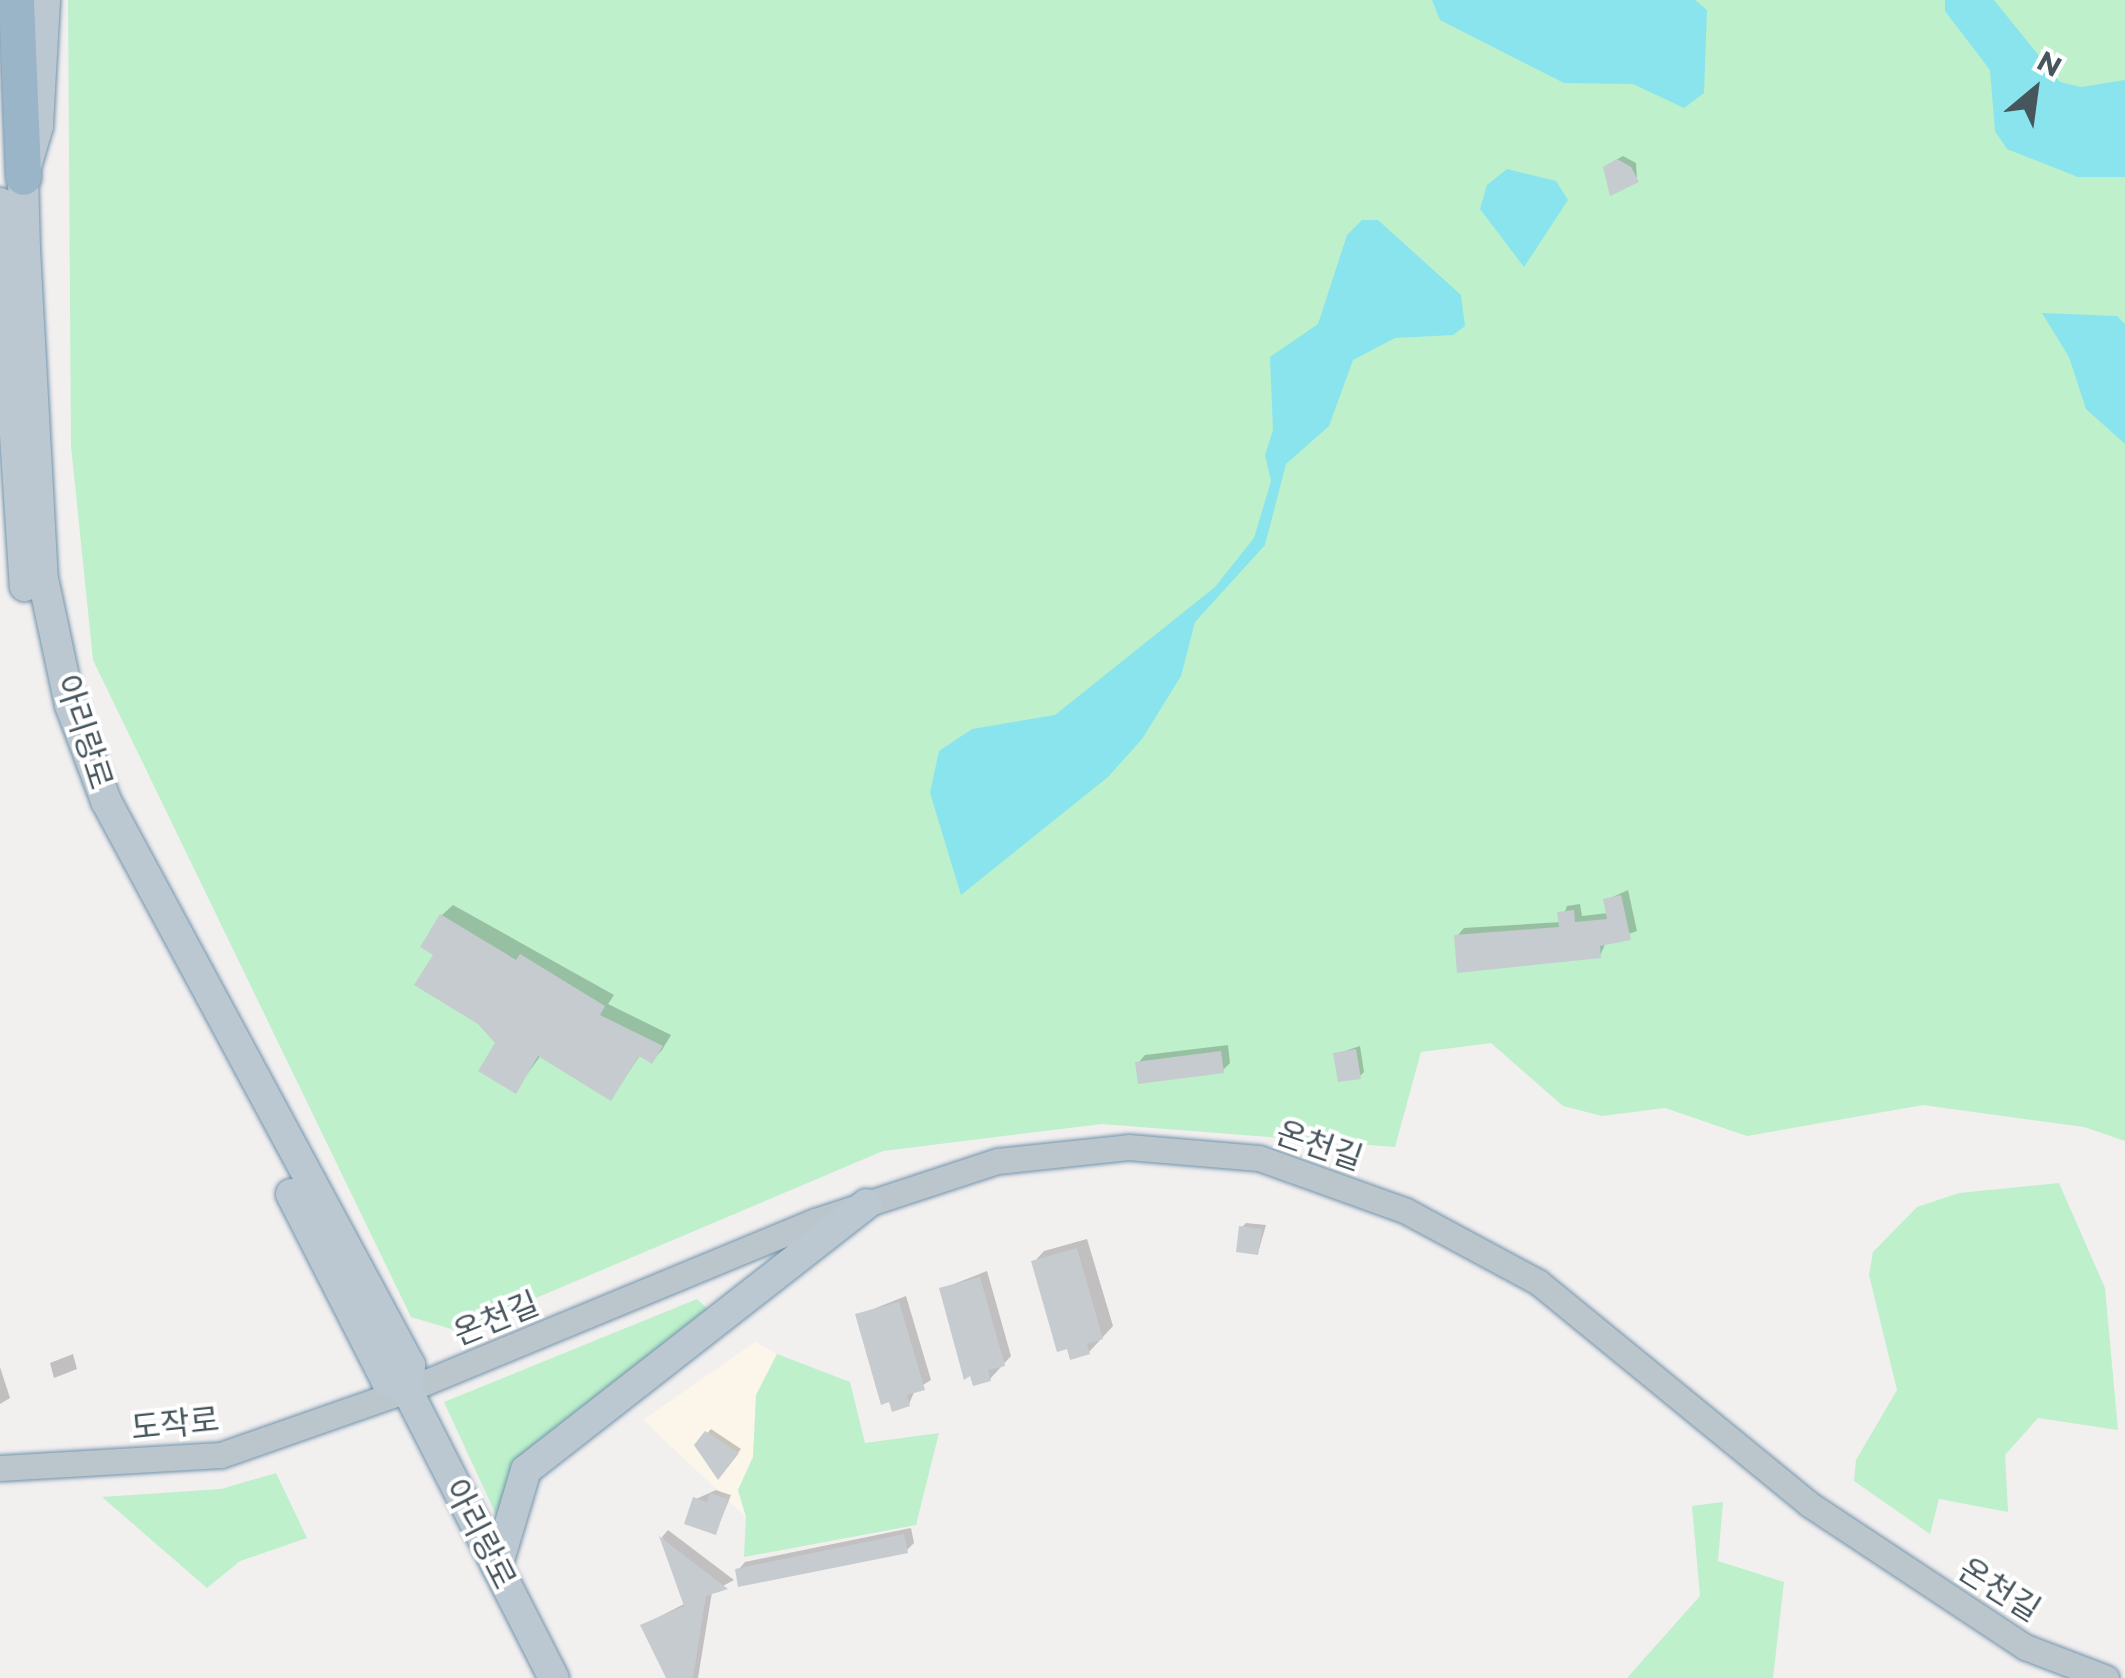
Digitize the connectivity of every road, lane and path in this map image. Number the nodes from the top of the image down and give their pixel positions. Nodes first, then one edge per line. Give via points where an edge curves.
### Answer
1 (16, 0) edge
2 (45, 0) edge
3 (11, 190) edge
4 (867, 1204) junction
5 (407, 1390) junction
6 (0, 1468) edge
7 (497, 1567) junction
8 (554, 1678) edge
9 (2106, 1678) edge

1 - 3 highway, 아리랑로
2 - 3 main road via 38,126
3 - 5 main road, 아리랑로 via 43,580 70,705 106,801 410,1365
4 - 5 street, 온천길
4 - 7 main road via 526,1470
4 - 9 street, 온천길 via 998,1161 1128,1147 1259,1158 1406,1211 1538,1282 1809,1504 1917,1577 2025,1647
5 - 6 street, 도작로 via 222,1455
5 - 7 main road, 아리랑로
7 - 8 main road, 아리랑로

